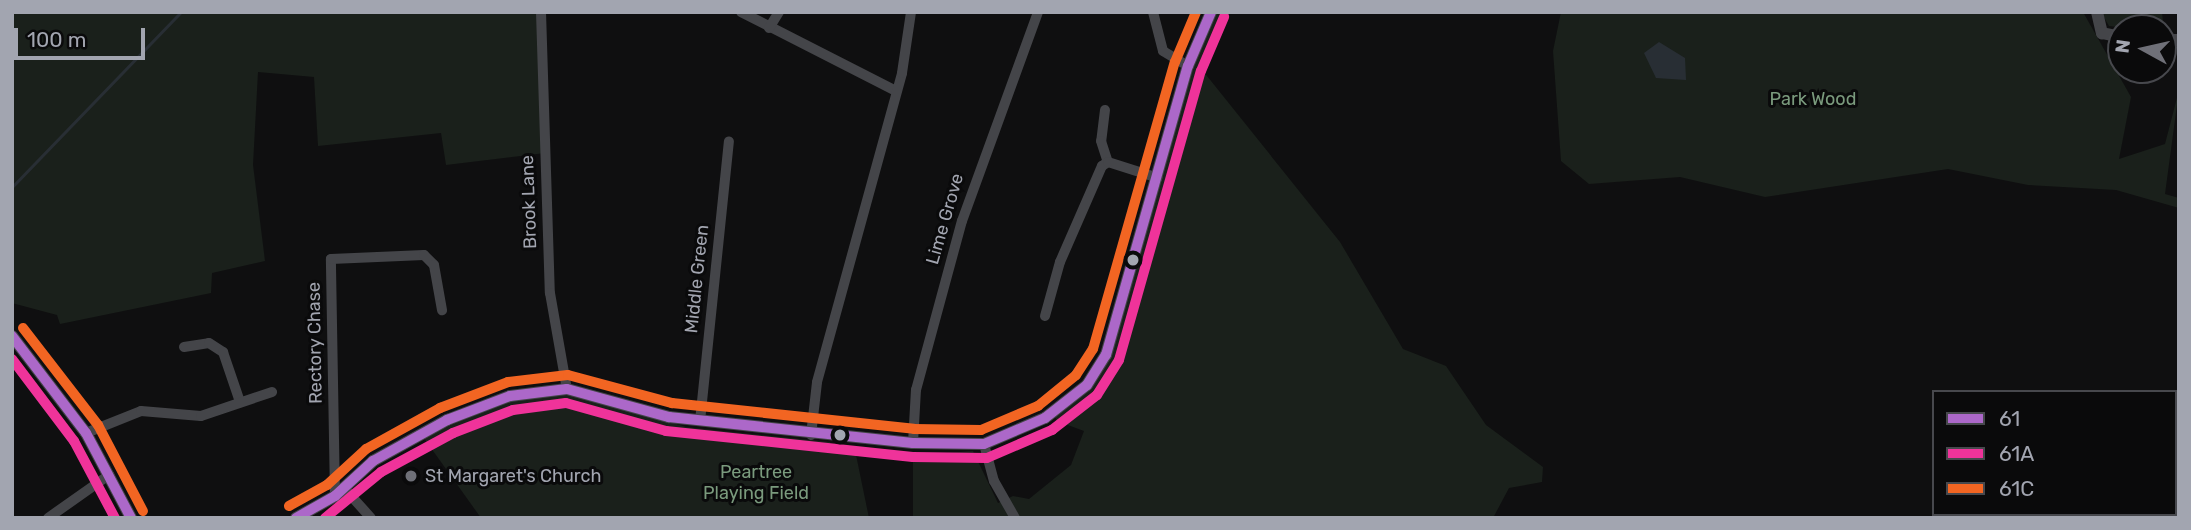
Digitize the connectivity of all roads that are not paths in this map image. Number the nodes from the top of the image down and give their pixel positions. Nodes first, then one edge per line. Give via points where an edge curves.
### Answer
1 (541, 12) edge
2 (741, 12) edge
3 (779, 12) edge
4 (911, 12) edge
5 (1038, 12) edge
6 (1153, 12) edge
7 (1211, 12) edge
8 (2097, 12) edge
9 (769, 28) junction
10 (2107, 34) edge
11 (1188, 66) junction
12 (896, 91) junction
13 (1105, 110) dead end
14 (729, 141) dead end
15 (1108, 162) junction
16 (1158, 178) junction
17 (442, 310) dead end
18 (1045, 316) dead end
19 (12, 336) edge
20 (184, 347) dead end
21 (566, 389) junction
22 (272, 392) dead end
23 (240, 402) junction
24 (700, 421) junction
25 (86, 433) junction
26 (811, 435) junction
27 (913, 443) junction
28 (984, 444) junction
29 (109, 475) junction
30 (340, 492) junction
31 (1013, 517) edge
32 (48, 518) edge
33 (131, 518) edge
34 (296, 518) edge
35 (371, 518) edge

1 - 21 street, Brook Lane via 550,293
2 - 9 street
3 - 9 street
4 - 12 street
5 - 27 street, Lime Grove via 962,221 916,390
6 - 11 street via 1163,51
7 - 11 street
8 - 10 street via 2102,33
9 - 12 street
11 - 16 street
12 - 26 street via 817,382
13 - 15 street via 1101,141
14 - 24 street, Middle Green
15 - 16 street
15 - 18 street via 1093,179
16 - 28 street via 1098,371 1045,418
17 - 30 street, Rectory Chase via 434,265 424,255 331,259
19 - 25 street
20 - 23 street via 209,343 223,352
21 - 24 street
21 - 30 street via 510,396 447,420 373,461
22 - 23 street
23 - 25 street via 201,416 141,411
24 - 26 street
25 - 29 street
26 - 27 street
27 - 28 street
28 - 31 street
29 - 32 street
29 - 33 street
30 - 34 street
30 - 35 street

